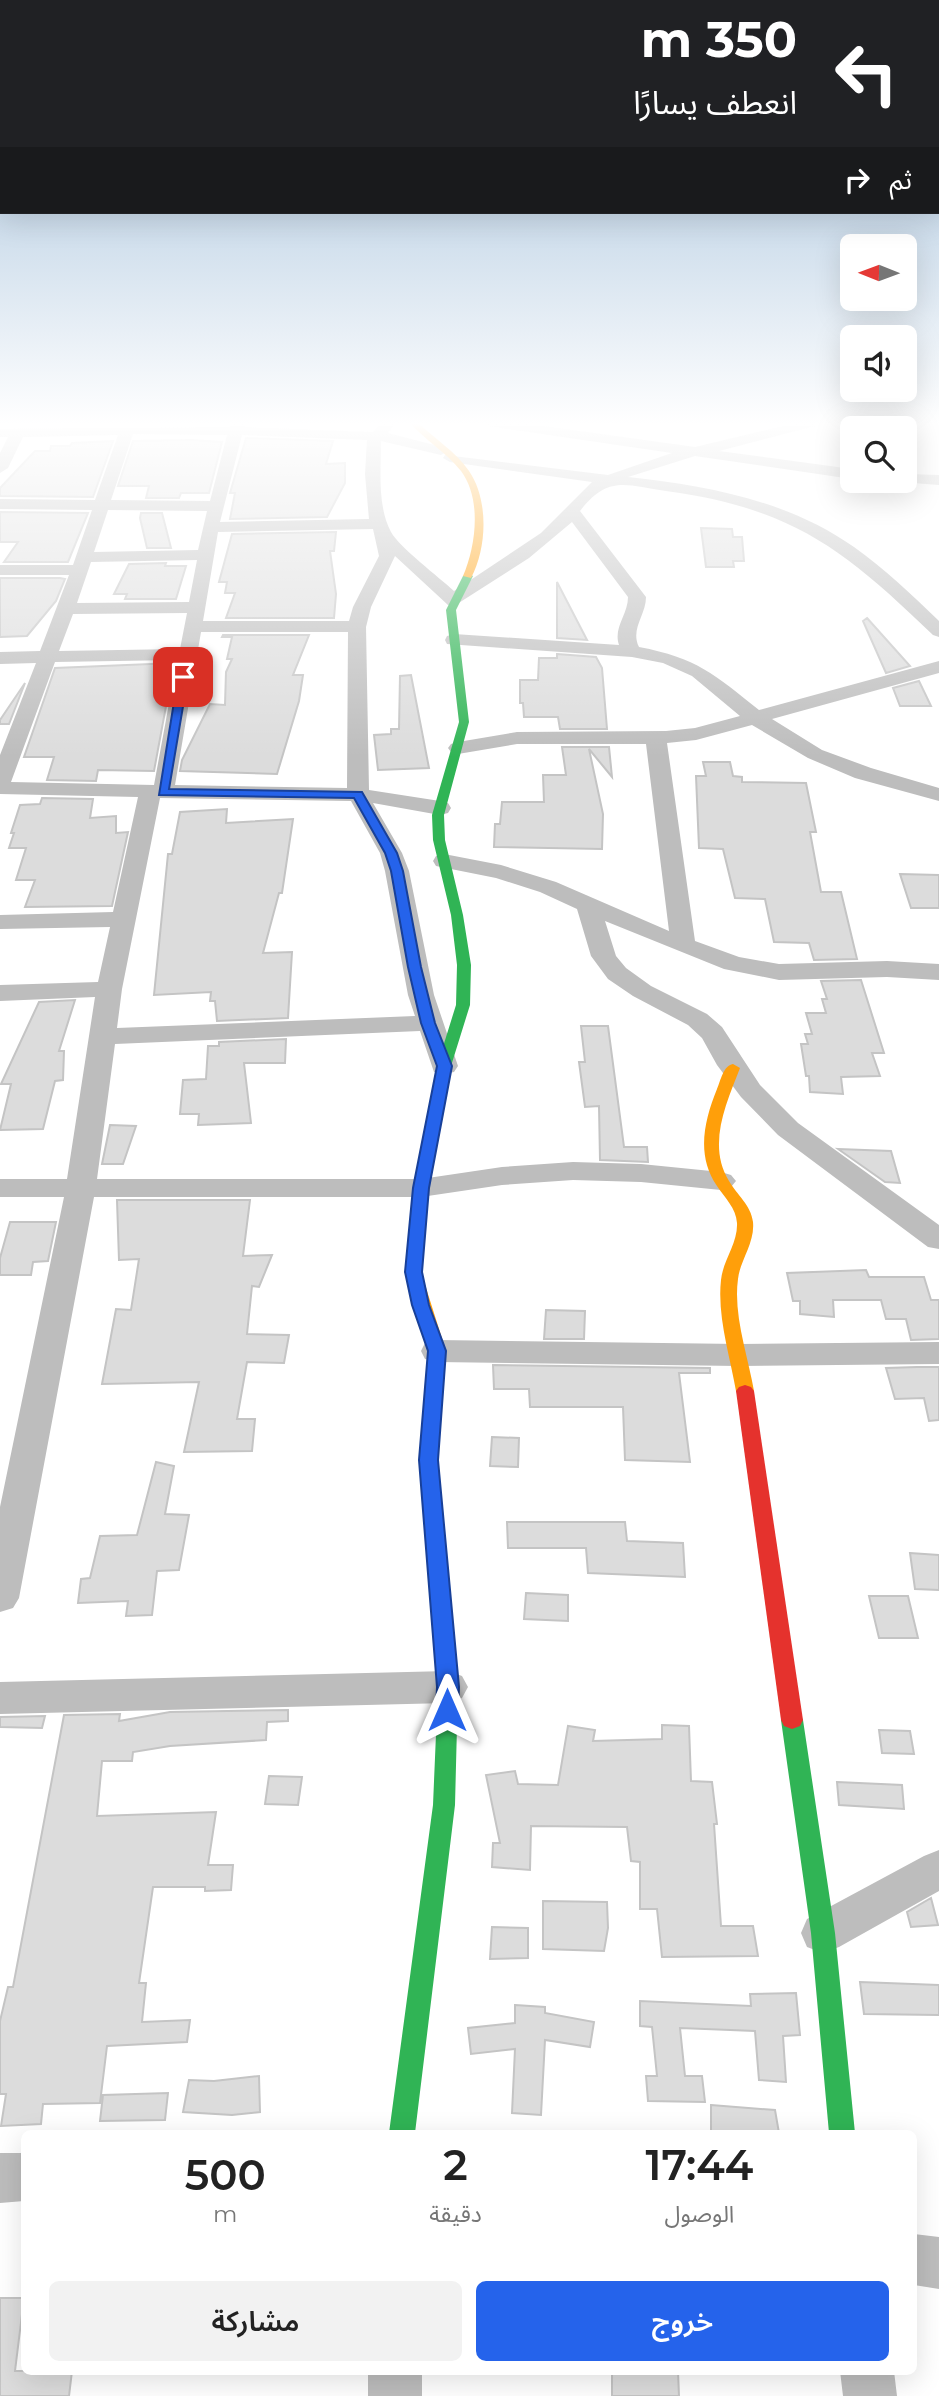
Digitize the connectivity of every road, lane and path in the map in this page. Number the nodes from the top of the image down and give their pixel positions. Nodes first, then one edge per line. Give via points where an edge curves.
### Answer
1 (92, 534) edge
2 (210, 534) edge
3 (383, 534) edge
4 (385, 534) edge
5 (478, 534) edge
6 (549, 534) edge
7 (589, 534) edge
8 (820, 534) edge
9 (205, 555) junction
10 (81, 564) junction
11 (0, 570) edge
12 (457, 597) junction
13 (197, 607) junction
14 (66, 609) junction
15 (193, 625) junction
16 (357, 627) junction
17 (939, 631) edge
18 (453, 640) junction
19 (632, 650) junction
20 (187, 654) junction
21 (48, 657) junction
22 (0, 658) edge
23 (939, 667) edge
24 (757, 719) junction
25 (656, 738) junction
26 (458, 748) junction
27 (0, 782) edge
28 (0, 788) edge
29 (156, 792) junction
30 (358, 795) junction
31 (939, 795) edge
32 (440, 808) junction
33 (444, 861) junction
34 (588, 907) junction
35 (123, 919) junction
36 (0, 922) edge
37 (683, 945) junction
38 (939, 972) edge
39 (109, 989) junction
40 (0, 993) edge
41 (428, 1023) junction
42 (104, 1036) junction
43 (444, 1066) junction
44 (733, 1068) junction
45 (721, 1181) junction
46 (81, 1187) junction
47 (0, 1188) edge
48 (421, 1188) junction
49 (939, 1240) edge
50 (437, 1351) junction
51 (939, 1353) edge
52 (739, 1355) junction
53 (12, 1466) edge
54 (0, 1598) edge
55 (448, 1687) junction
56 (0, 1698) edge
57 (939, 1869) edge
58 (823, 1933) junction
59 (402, 2130) edge
60 (842, 2130) edge
61 (21, 2177) edge
62 (0, 2178) edge
63 (917, 2260) edge
64 (939, 2263) edge
65 (394, 2375) edge
66 (867, 2375) edge
67 (395, 2396) edge
68 (870, 2396) edge

1 - 10 street
2 - 9 street
3 - 16 street via 387,556
4 - 12 street
5 - 12 street via 476,561
6 - 12 street
7 - 19 street via 637,597 638,607 624,633
8 - 17 street via 856,556
9 - 10 street
9 - 13 street
10 - 11 street
10 - 14 street
12 - 18 street via 450,618
13 - 14 street
13 - 15 street
14 - 21 street
15 - 16 street
15 - 20 street
16 - 30 street
18 - 19 street
18 - 26 street via 464,722
19 - 24 street via 668,658 699,673
20 - 21 street
20 - 29 street
21 - 22 street
21 - 27 street
23 - 24 street
24 - 25 street
24 - 31 street via 815,754
25 - 26 street via 511,736
25 - 37 street
26 - 32 street
28 - 29 street
29 - 30 street
29 - 35 street
30 - 32 street
30 - 41 street via 397,871
32 - 33 street
33 - 34 street via 523,879
33 - 43 street via 464,965 463,1005
34 - 37 street
34 - 44 street via 606,961 614,970 692,1015 710,1031
35 - 36 street
35 - 39 street
37 - 38 street via 733,964 779,972
39 - 40 street
39 - 42 street
41 - 42 street
41 - 43 street
42 - 46 street
43 - 48 street
44 - 45 street via 712,1124 710,1154
44 - 49 street via 754,1098 788,1129
45 - 48 street via 573,1171
45 - 52 street via 745,1218 745,1236 729,1283
46 - 47 street
46 - 48 street
46 - 53 street
48 - 50 street via 413,1272
50 - 52 street
50 - 55 street via 429,1460
51 - 52 street
52 - 58 street
53 - 54 street
55 - 56 street
55 - 59 street via 444,1805
57 - 58 street
58 - 60 street
61 - 62 street
63 - 64 street
65 - 67 street
66 - 68 street

